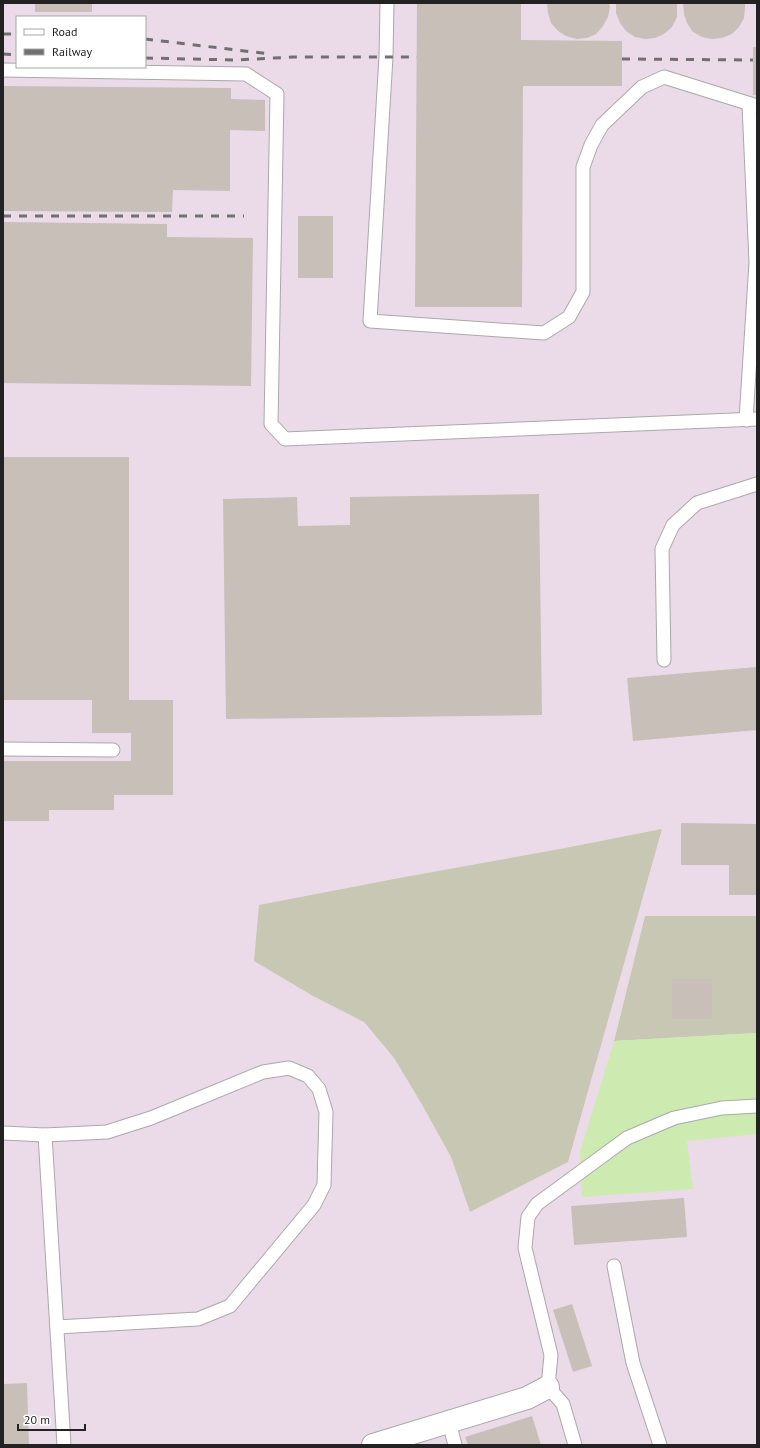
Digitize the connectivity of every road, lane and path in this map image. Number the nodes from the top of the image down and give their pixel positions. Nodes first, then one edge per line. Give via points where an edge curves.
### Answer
1 (387, 3) edge
2 (3, 70) edge
3 (753, 105) edge
4 (752, 419) edge
5 (757, 484) edge
6 (664, 660) dead end
7 (3, 749) edge
8 (113, 750) dead end
9 (757, 1106) edge
10 (3, 1132) edge
11 (45, 1135) junction
12 (614, 1266) dead end
13 (57, 1327) junction
14 (548, 1388) junction
15 (449, 1422) junction
16 (64, 1445) edge
17 (373, 1445) edge
18 (455, 1445) edge
19 (575, 1445) edge
20 (660, 1445) edge

1 - 3 lane via 370,321 544,333 569,317 583,292 583,167 602,125 642,87 664,77
2 - 4 lane via 246,74 277,94 271,424 285,439
3 - 4 lane via 756,262
5 - 6 lane via 697,503 673,525 662,549
7 - 8 lane
9 - 14 lane via 722,1108 674,1118 627,1138 537,1204 528,1217 525,1248 551,1355
10 - 11 lane
11 - 13 lane
11 - 13 lane via 107,1132 151,1118 263,1072 289,1068 308,1076 319,1089 326,1112 324,1185 314,1205 230,1306 198,1318
12 - 20 lane via 633,1363
13 - 16 lane
14 - 15 street via 527,1398
14 - 19 lane via 563,1404
15 - 17 street
15 - 18 lane

